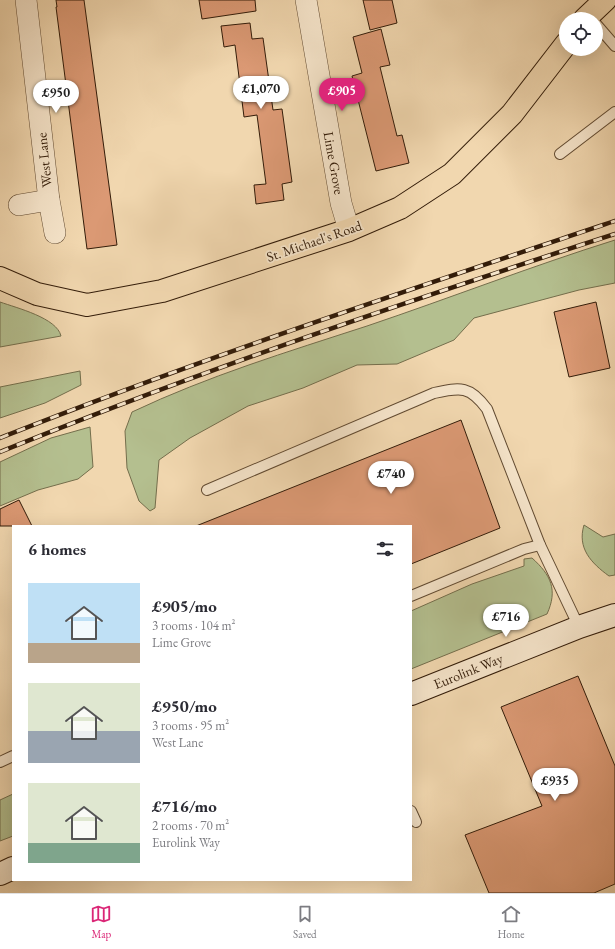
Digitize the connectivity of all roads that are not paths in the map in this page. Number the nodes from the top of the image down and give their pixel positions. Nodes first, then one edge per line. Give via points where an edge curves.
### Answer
1 (26, 0) edge
2 (306, 0) edge
3 (605, 0) edge
4 (596, 12) edge
5 (603, 33) edge
6 (615, 46) edge
7 (559, 53) edge
8 (615, 112) edge
9 (560, 154) dead end
10 (49, 200) junction
11 (19, 205) dead end
12 (349, 230) junction
13 (55, 233) dead end
14 (0, 278) edge
15 (206, 490) dead end
16 (540, 545) junction
17 (412, 596) edge
18 (615, 615) edge
19 (579, 627) junction
20 (412, 694) edge
21 (12, 756) edge
22 (0, 762) edge
23 (412, 814) edge
24 (416, 822) dead end
25 (12, 868) edge
26 (0, 874) edge

1 - 10 street, West Lane
2 - 12 street, Lime Grove via 341,203
3 - 4 main road
5 - 6 lane
7 - 12 main road, St. Michael's Road via 512,114 452,174 400,208
8 - 9 lane
10 - 11 street, West Lane
10 - 13 street, West Lane
12 - 14 main road, St. Michael's Road via 162,291 87,305 37,294
15 - 16 lane via 434,393 465,390 476,395 487,409
16 - 17 lane via 524,549
16 - 19 lane
18 - 19 main road, Eurolink Way
19 - 20 main road, Eurolink Way
21 - 22 lane
23 - 24 lane
25 - 26 main road

